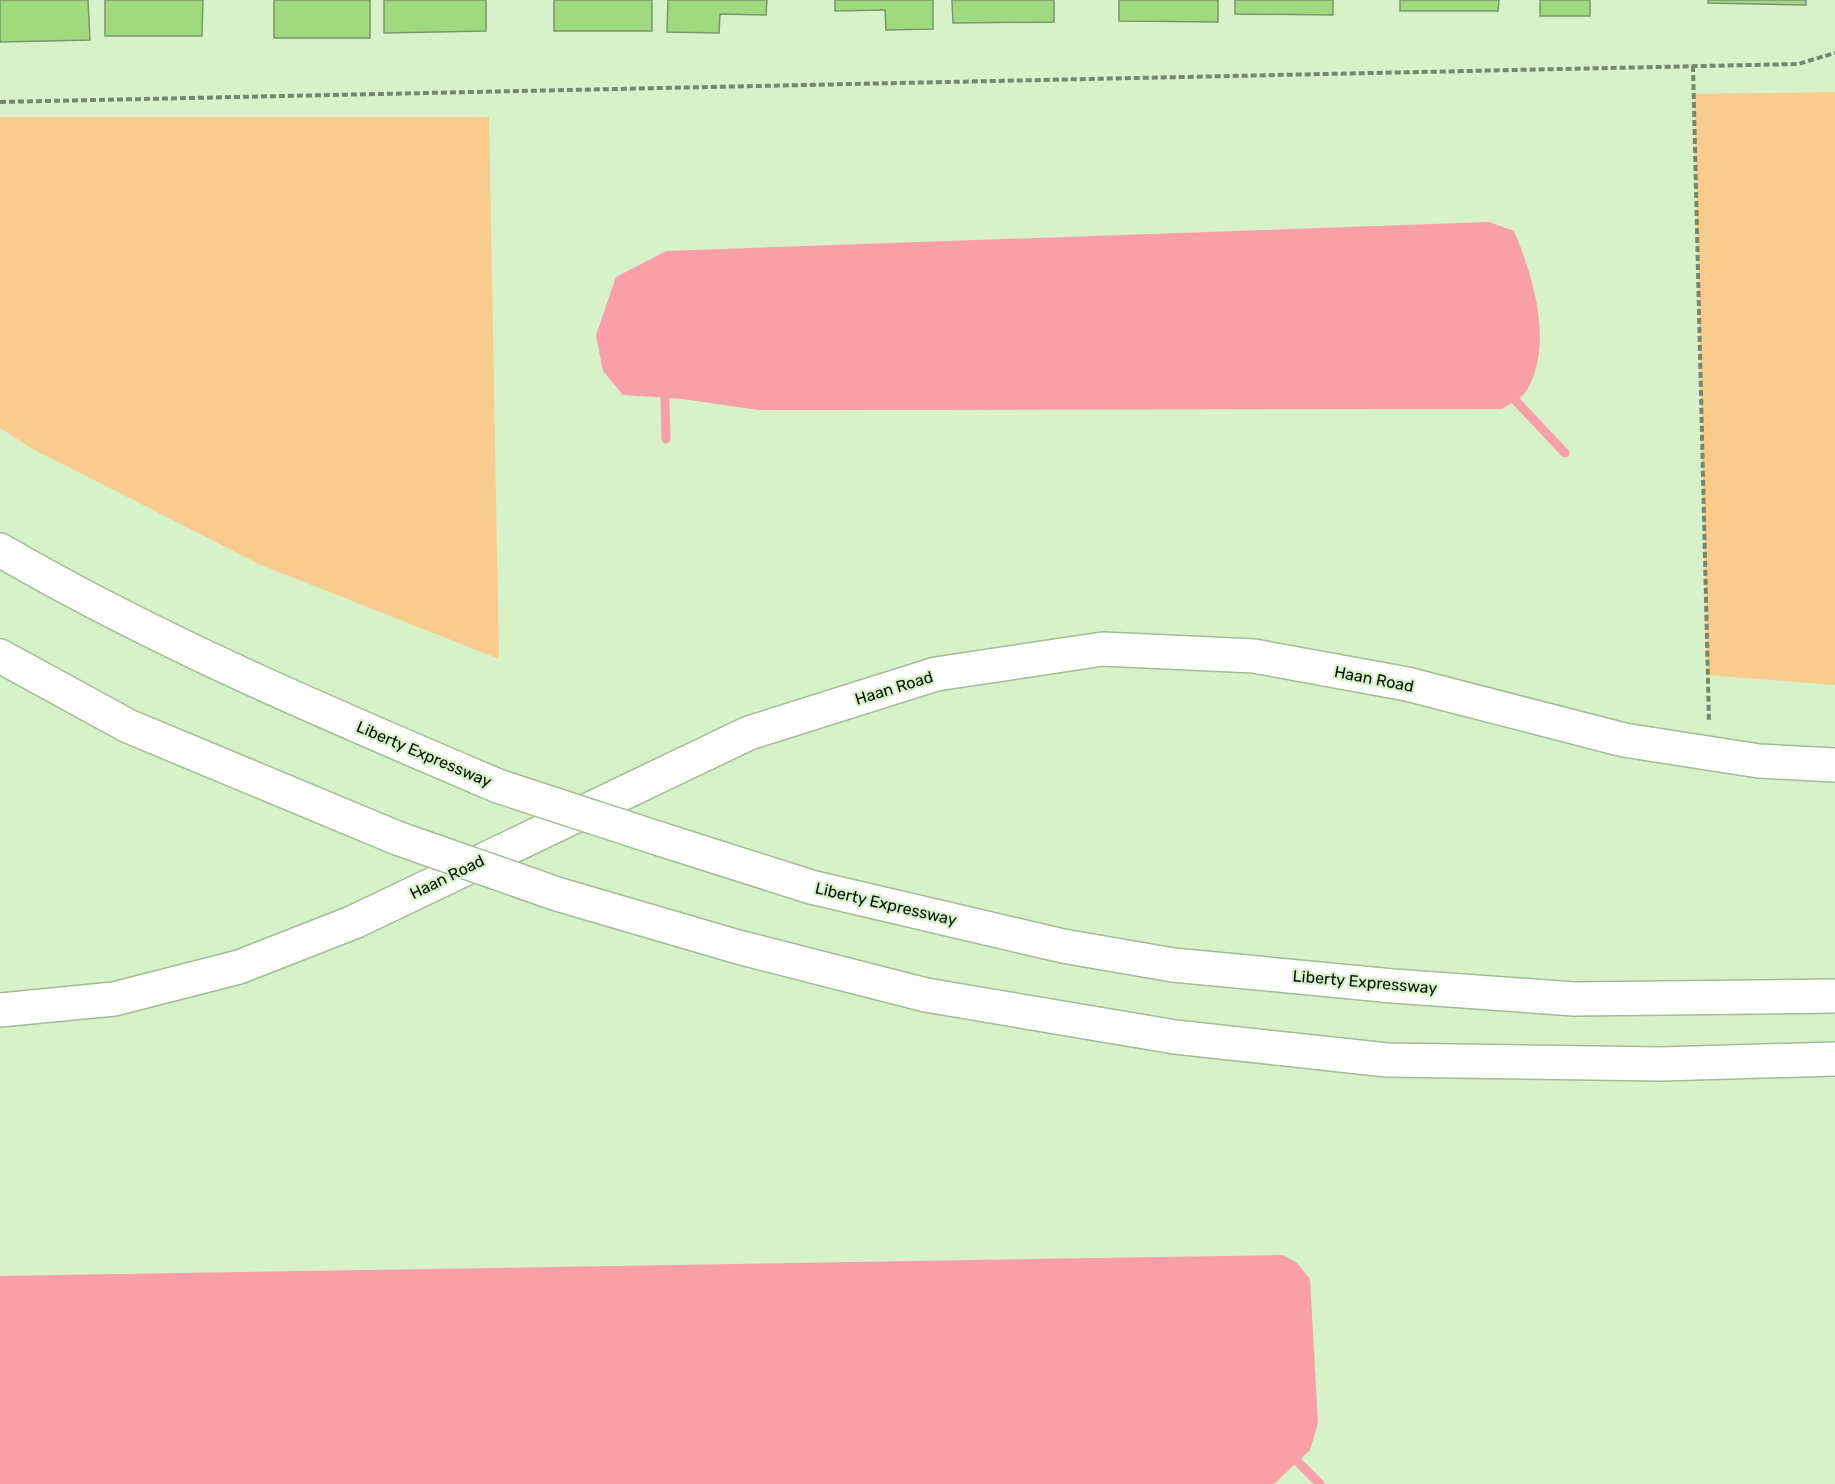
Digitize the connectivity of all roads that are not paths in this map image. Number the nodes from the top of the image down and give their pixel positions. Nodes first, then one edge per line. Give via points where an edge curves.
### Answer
1 (0, 550) edge
2 (0, 656) edge
3 (1835, 765) edge
4 (1835, 996) edge
5 (0, 1010) edge
6 (1835, 1059) edge

1 - 4 main road, Liberty Expressway, bridge via 86,600 260,684 498,786 811,887 1063,946 1173,965 1574,999
2 - 6 main road, bridge via 128,726 397,838 557,894 738,947 926,995 1175,1037 1387,1060 1661,1064
3 - 5 main road, Haan Road via 1759,761 1624,740 1407,684 1254,656 1102,649 936,674 749,733 354,922 239,967 114,999

